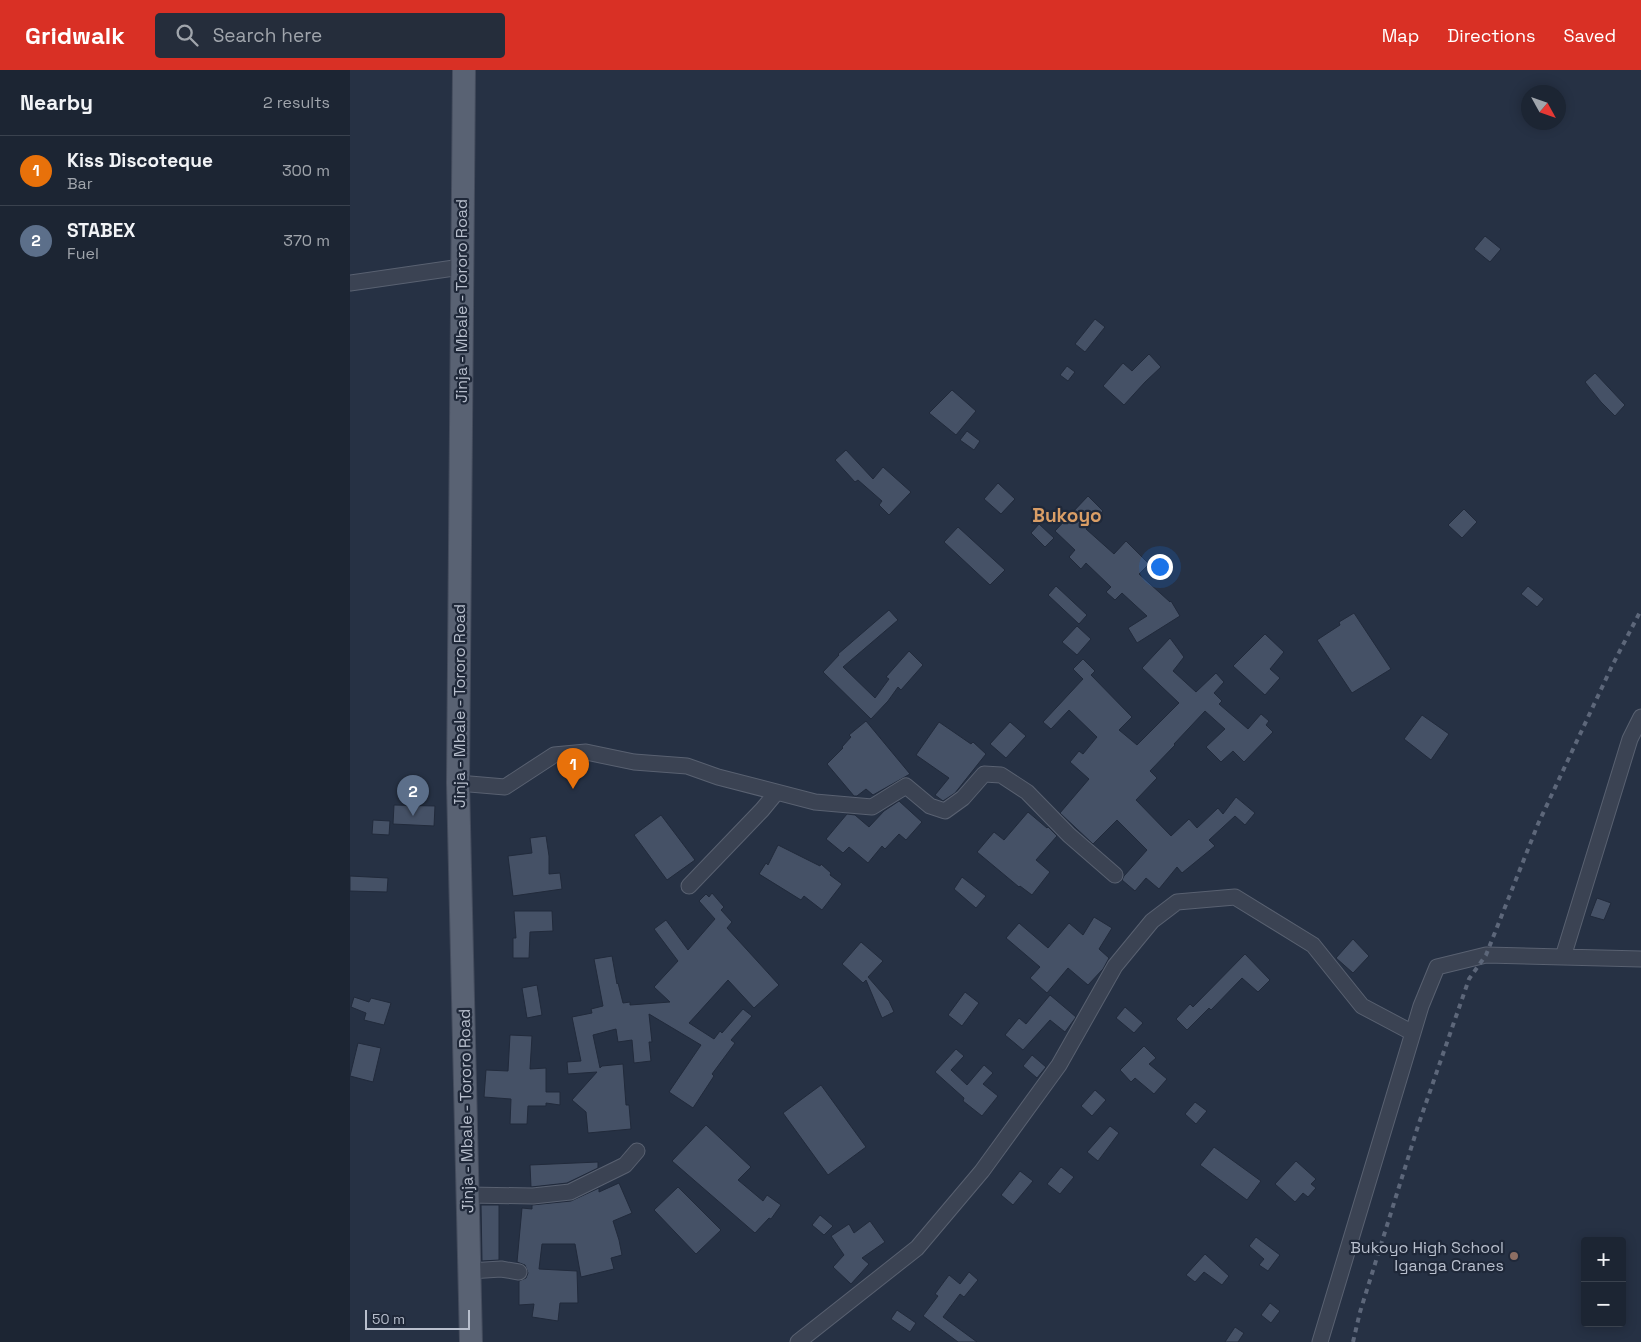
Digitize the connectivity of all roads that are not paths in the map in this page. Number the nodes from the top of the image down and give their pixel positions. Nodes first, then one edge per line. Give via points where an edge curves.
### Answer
1 (464, 70) edge
2 (461, 267) junction
3 (350, 283) edge
4 (1641, 717) edge
5 (458, 783) junction
6 (776, 792) junction
7 (1115, 875) dead end
8 (689, 886) dead end
9 (1563, 957) junction
10 (1641, 959) edge
11 (1413, 1033) junction
12 (637, 1151) dead end
13 (468, 1195) junction
14 (470, 1272) junction
15 (519, 1272) dead end
16 (471, 1342) edge
17 (798, 1342) edge
18 (1320, 1342) edge

1 - 2 main road, Jinja - Mbale - Tororo Road
2 - 3 street
2 - 5 main road, Jinja - Mbale - Tororo Road
4 - 9 street via 1630,739
5 - 6 street via 505,787 554,755 586,752 634,762 687,766
5 - 13 main road, Jinja - Mbale - Tororo Road
6 - 7 street via 815,802 872,807 906,786 930,806 945,811 963,798 984,774 1001,775 1027,792
6 - 8 street
9 - 10 street
9 - 11 street via 1486,955 1437,967
11 - 17 street via 1362,1006 1313,945 1235,896 1177,902 1152,921 1114,966 1059,1065 982,1171 917,1248
11 - 18 street
12 - 13 street via 625,1165 570,1192 533,1196
13 - 14 main road, Jinja - Mbale - Tororo Road
14 - 15 street via 501,1269
14 - 16 main road, Jinja - Mbale - Tororo Road

